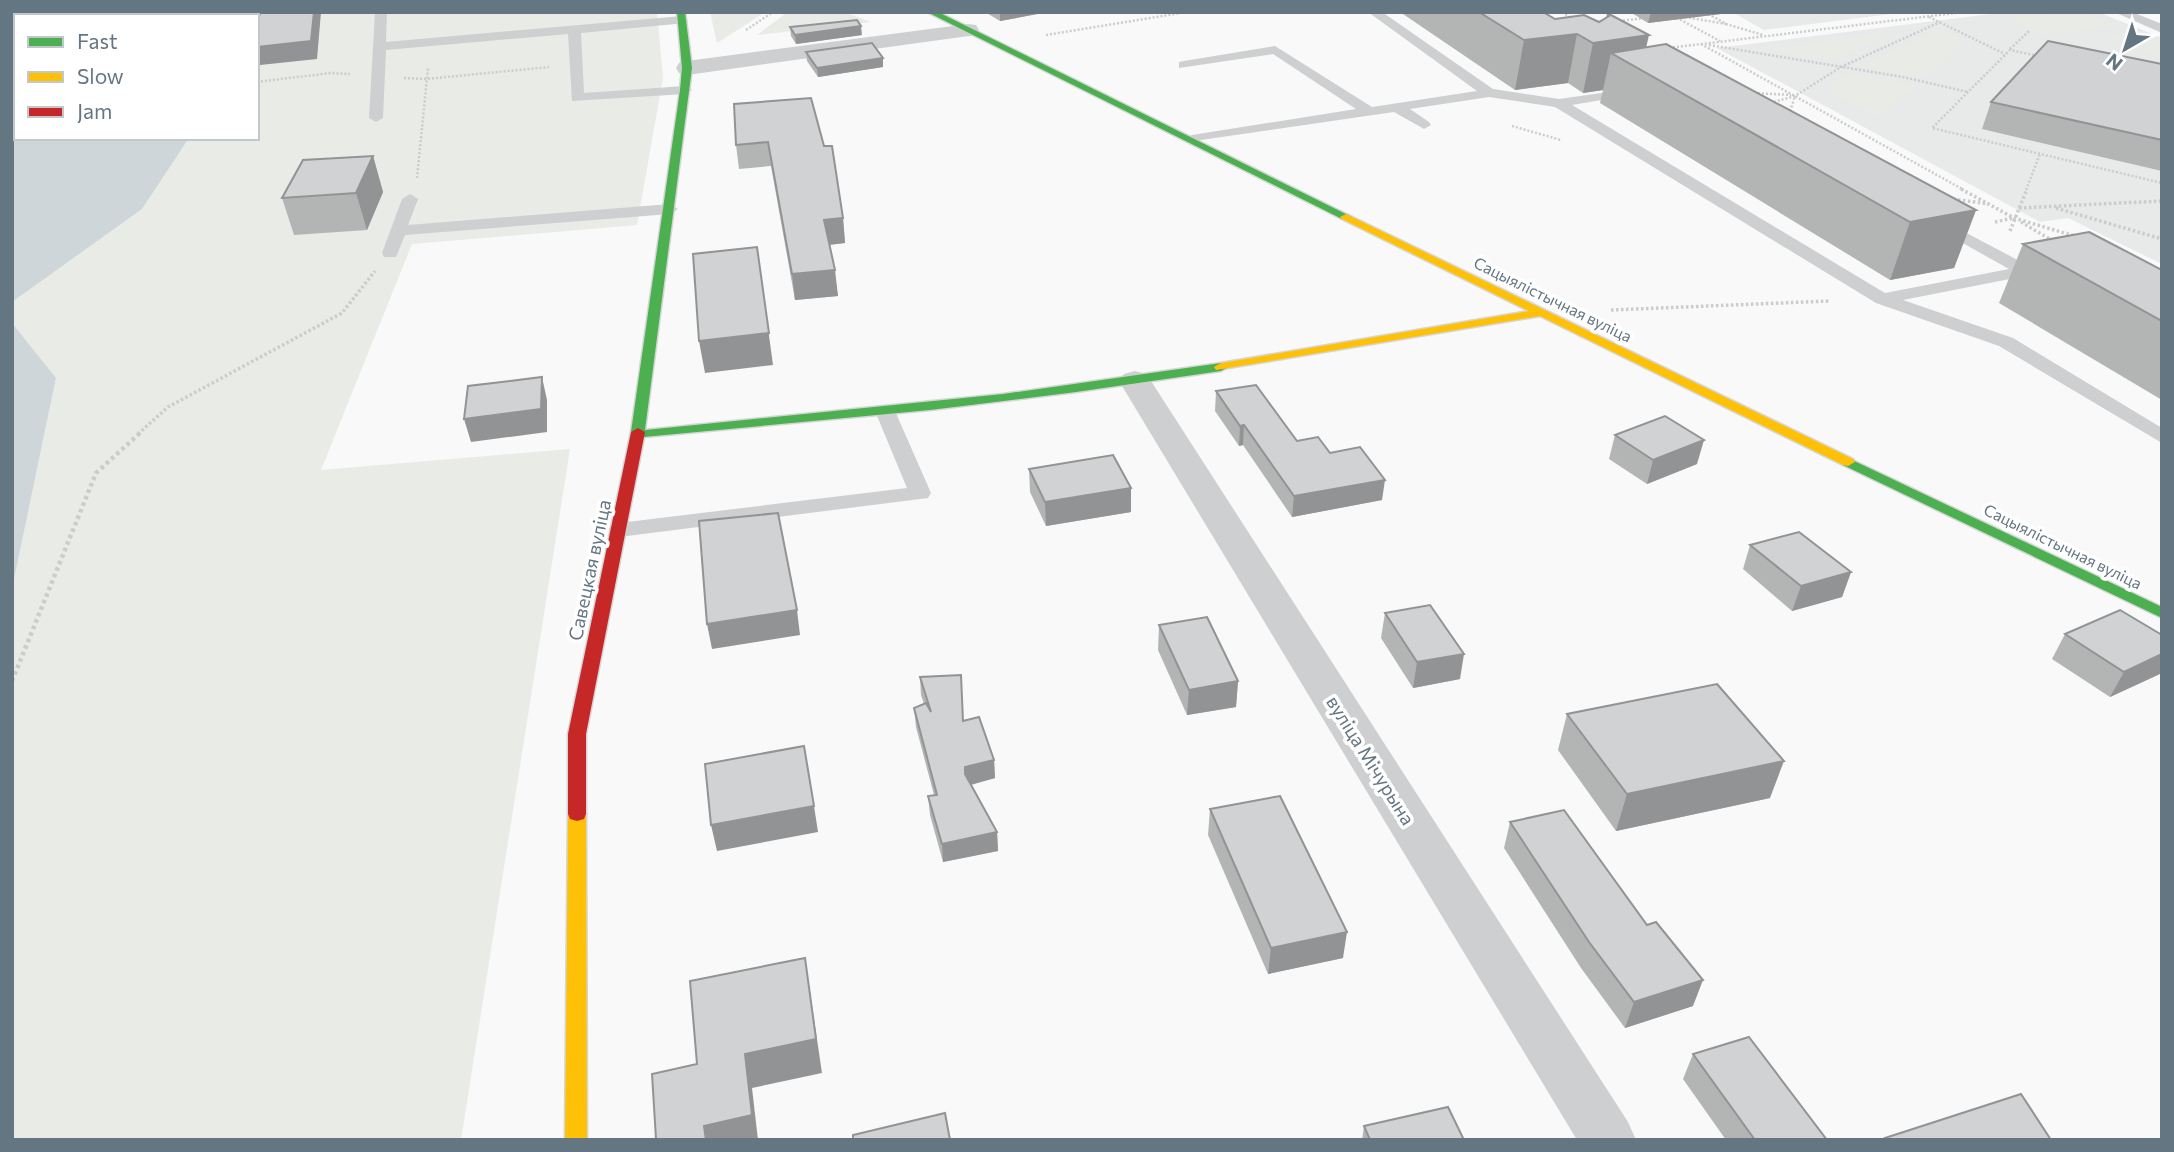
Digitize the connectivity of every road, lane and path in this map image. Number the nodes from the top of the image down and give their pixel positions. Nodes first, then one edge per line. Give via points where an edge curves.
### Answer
1 (381, 12) edge
2 (931, 12) edge
3 (1187, 12) edge
4 (1374, 12) edge
5 (1562, 12) edge
6 (1705, 12) edge
7 (1964, 12) edge
8 (2120, 12) edge
9 (1668, 13) edge
10 (1658, 14) edge
11 (681, 16) edge
12 (1928, 17) junction
13 (1645, 18) dead end
14 (1573, 19) edge
15 (1609, 22) edge
16 (1940, 22) junction
17 (1726, 24) junction
18 (574, 29) junction
19 (2162, 29) edge
20 (968, 30) junction
21 (2030, 30) dead end
22 (1038, 36) dead end
23 (1768, 36) junction
24 (434, 42) junction
25 (1721, 42) junction
26 (1701, 44) junction
27 (378, 47) junction
28 (1667, 48) edge
29 (2010, 50) junction
30 (2005, 54) junction
31 (2049, 58) edge
32 (576, 65) junction
33 (1184, 65) dead end
34 (1841, 67) junction
35 (377, 76) junction
36 (426, 79) junction
37 (686, 79) junction
38 (259, 82) edge
39 (1646, 89) edge
40 (1968, 92) junction
41 (1489, 93) junction
42 (1755, 93) edge
43 (1795, 96) junction
44 (1559, 103) junction
45 (1769, 104) edge
46 (1398, 108) junction
47 (1370, 112) junction
48 (376, 118) dead end
49 (1786, 121) edge
50 (1424, 125) dead end
51 (1511, 126) dead end
52 (1192, 139) junction
53 (1565, 141) dead end
54 (2039, 154) junction
55 (2162, 183) edge
56 (1942, 197) edge
57 (410, 199) joint
58 (2162, 201) edge
59 (1993, 205) junction
60 (2052, 206) junction
61 (2019, 208) junction
62 (670, 209) junction
63 (2014, 218) junction
64 (1931, 219) edge
65 (398, 230) junction
66 (2078, 237) edge
67 (2162, 239) edge
68 (2060, 245) edge
69 (390, 253) joint
70 (2025, 271) junction
71 (2060, 274) edge
72 (1882, 299) junction
73 (1545, 316) junction
74 (1135, 381) junction
75 (885, 411) junction
76 (638, 435) junction
77 (2162, 437) edge
78 (618, 530) junction
79 (2162, 613) edge
80 (12, 681) edge
81 (576, 1140) edge
82 (1608, 1140) edge

1 - 27 lane
2 - 20 street, Сацыялістычная вуліца
3 - 22 path
4 - 41 lane
5 - 14 path
6 - 17 path
7 - 12 path
8 - 19 lane
9 - 10 path
9 - 17 path
9 - 25 path
11 - 18 lane
11 - 37 street, Савецкая вуліца
12 - 16 path
12 - 23 path
13 - 15 path
16 - 30 path
16 - 34 path
17 - 23 path
18 - 24 lane
18 - 32 lane
20 - 37 street
20 - 52 street, Сацыялістычная вуліца
21 - 29 path
23 - 25 path
24 - 27 lane
24 - 36 path
25 - 26 path
26 - 28 path
26 - 34 path
26 - 43 path
27 - 35 lane
29 - 30 path
29 - 31 path
30 - 40 path
32 - 36 path
32 - 37 lane via 577,98
33 - 47 lane via 1275,50
34 - 40 path
34 - 43 path
35 - 36 path
35 - 38 path via 330,73
35 - 48 lane
36 - 57 path via 417,180
37 - 62 street, Савецкая вуліца
39 - 44 lane
40 - 54 path via 1932,128
41 - 44 lane
41 - 46 lane
42 - 43 path
43 - 45 path
43 - 49 path
43 - 59 path
44 - 72 lane
46 - 47 lane
46 - 50 lane
47 - 52 lane
51 - 53 path
52 - 73 street, Сацыялістычная вуліца
54 - 55 path
54 - 61 path
56 - 59 path
57 - 65 lane
58 - 60 path
59 - 63 path
60 - 61 path
60 - 67 path
61 - 63 path
62 - 65 lane
62 - 76 street, Савецкая вуліца
63 - 66 path
63 - 68 path
64 - 70 lane
65 - 69 lane
69 - 80 path via 342,313 168,407 96,473
70 - 71 lane
70 - 72 lane
72 - 73 path
72 - 77 lane via 2006,342
73 - 74 street
73 - 79 street, Сацыялістычная вуліца
74 - 75 street
74 - 82 street, вуліца Мічурына
75 - 76 street
75 - 78 lane via 920,493
76 - 78 street, Савецкая вуліца
78 - 81 street, Савецкая вуліца via 577,733

